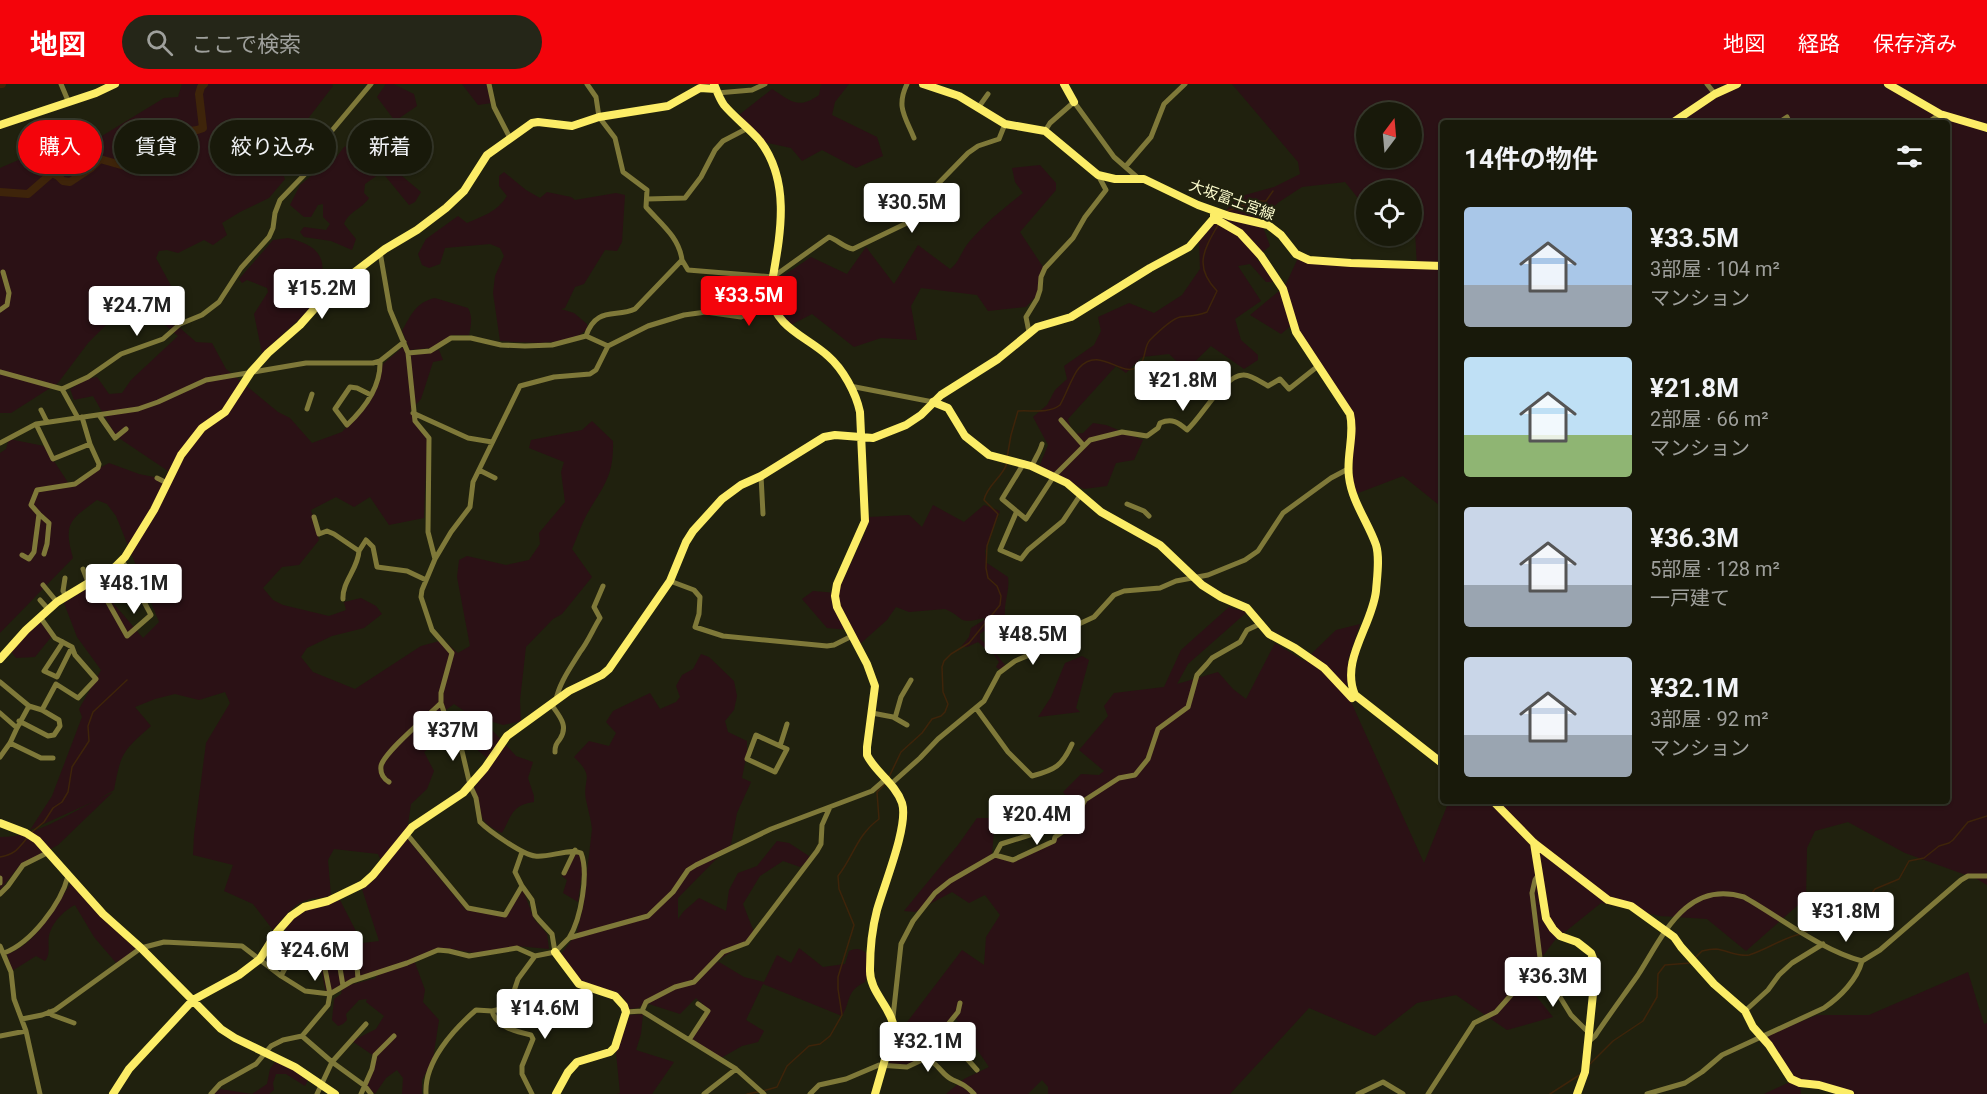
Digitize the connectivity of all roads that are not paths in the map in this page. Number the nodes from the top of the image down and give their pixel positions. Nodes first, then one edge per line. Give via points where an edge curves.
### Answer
1 (61, 84) edge
2 (115, 84) edge
3 (371, 84) edge
4 (489, 84) edge
5 (587, 84) edge
6 (765, 84) edge
7 (907, 84) edge
8 (923, 84) edge
9 (1064, 84) edge
10 (1185, 84) edge
11 (1707, 84) edge
12 (1737, 84) edge
13 (1888, 84) edge
14 (716, 89) edge
15 (988, 94) dead end
16 (1715, 94) junction
17 (1074, 102) junction
18 (69, 103) junction
19 (978, 108) junction
20 (1940, 114) junction
21 (599, 117) junction
22 (1676, 120) edge
23 (1931, 120) edge
24 (1005, 124) junction
25 (0, 125) edge
26 (748, 128) junction
27 (1987, 128) edge
28 (1045, 131) junction
29 (510, 138) junction
30 (914, 138) dead end
31 (1126, 166) junction
32 (1098, 175) junction
33 (1138, 178) junction
34 (647, 199) junction
35 (1219, 216) junction
36 (380, 252) junction
37 (682, 261) junction
38 (1440, 266) edge
39 (3, 272) dead end
40 (773, 277) junction
41 (770, 294) junction
42 (0, 310) edge
43 (1029, 332) junction
44 (586, 336) junction
45 (404, 342) junction
46 (608, 346) junction
47 (408, 353) junction
48 (380, 361) junction
49 (1318, 366) junction
50 (0, 372) edge
51 (251, 372) junction
52 (850, 386) junction
53 (62, 390) junction
54 (312, 394) dead end
55 (371, 395) junction
56 (933, 402) junction
57 (307, 409) dead end
58 (41, 410) dead end
59 (413, 413) junction
60 (99, 415) junction
61 (80, 417) junction
62 (1061, 420) dead end
63 (47, 422) junction
64 (36, 424) junction
65 (126, 429) dead end
66 (115, 438) junction
67 (860, 438) junction
68 (492, 442) junction
69 (0, 443) edge
70 (90, 444) junction
71 (109, 444) dead end
72 (1042, 444) dead end
73 (1084, 446) junction
74 (1028, 465) junction
75 (1348, 469) junction
76 (479, 470) junction
77 (761, 476) junction
78 (1054, 476) junction
79 (158, 478) dead end
80 (495, 478) dead end
81 (167, 483) junction
82 (1081, 494) junction
83 (1127, 504) dead end
84 (1016, 513) junction
85 (39, 514) junction
86 (763, 514) dead end
87 (1149, 516) dead end
88 (314, 517) dead end
89 (359, 551) junction
90 (44, 554) dead end
91 (22, 555) dead end
92 (435, 559) junction
93 (122, 560) junction
94 (83, 569) dead end
95 (65, 578) dead end
96 (1195, 579) junction
97 (91, 580) junction
98 (426, 580) junction
99 (669, 581) junction
100 (43, 585) dead end
101 (603, 586) dead end
102 (66, 596) junction
103 (343, 599) dead end
104 (40, 600) dead end
105 (57, 602) junction
106 (48, 609) junction
107 (40, 617) junction
108 (1260, 624) junction
109 (852, 636) junction
110 (63, 642) junction
111 (72, 647) junction
112 (1, 657) edge
113 (57, 677) junction
114 (911, 680) dead end
115 (0, 682) edge
116 (56, 684) junction
117 (1355, 695) junction
118 (553, 702) junction
119 (441, 704) junction
120 (29, 706) junction
121 (976, 708) junction
122 (42, 710) junction
123 (872, 713) junction
124 (0, 714) edge
125 (895, 718) junction
126 (20, 721) junction
127 (788, 724) dead end
128 (907, 725) dead end
129 (17, 728) junction
130 (10, 743) junction
131 (1072, 744) dead end
132 (780, 746) junction
133 (555, 752) dead end
134 (0, 756) edge
135 (53, 758) dead end
136 (1440, 762) edge
137 (889, 781) junction
138 (389, 783) dead end
139 (470, 784) junction
140 (1496, 804) edge
141 (830, 807) junction
142 (0, 823) edge
143 (1073, 823) junction
144 (406, 833) junction
145 (1534, 843) junction
146 (575, 850) junction
147 (522, 852) junction
148 (47, 853) junction
149 (995, 855) junction
150 (564, 873) dead end
151 (1540, 873) junction
152 (68, 876) junction
153 (1987, 876) edge
154 (0, 878) edge
155 (0, 883) edge
156 (522, 886) junction
157 (0, 894) edge
158 (1665, 929) junction
159 (569, 938) junction
160 (1823, 944) junction
161 (0, 946) edge
162 (141, 948) junction
163 (555, 952) junction
164 (4, 953) junction
165 (292, 955) dead end
166 (535, 956) junction
167 (260, 959) junction
168 (1862, 961) junction
169 (324, 964) dead end
170 (357, 966) dead end
171 (1541, 966) junction
172 (340, 968) dead end
173 (281, 976) junction
174 (358, 979) junction
175 (343, 987) junction
176 (330, 994) junction
177 (193, 1000) junction
178 (960, 1003) dead end
179 (698, 1004) dead end
180 (492, 1011) junction
181 (642, 1011) junction
182 (1745, 1011) junction
183 (49, 1012) junction
184 (626, 1012) junction
185 (893, 1017) junction
186 (22, 1019) junction
187 (74, 1023) dead end
188 (366, 1024) dead end
189 (26, 1031) junction
190 (1588, 1032) junction
191 (941, 1033) junction
192 (0, 1036) edge
193 (302, 1036) junction
194 (394, 1036) dead end
195 (1762, 1038) junction
196 (689, 1040) junction
197 (1587, 1042) junction
198 (266, 1051) junction
199 (931, 1060) junction
200 (332, 1062) junction
201 (884, 1065) junction
202 (736, 1069) junction
203 (977, 1070) dead end
204 (322, 1084) junction
205 (364, 1086) junction
206 (762, 1092) edge
207 (40, 1094) edge
208 (113, 1094) edge
209 (212, 1094) edge
210 (317, 1094) edge
211 (335, 1094) edge
212 (361, 1094) edge
213 (371, 1094) edge
214 (426, 1094) edge
215 (532, 1094) edge
216 (556, 1094) edge
217 (704, 1094) edge
218 (810, 1094) edge
219 (876, 1094) edge
220 (974, 1094) edge
221 (1358, 1094) edge
222 (1403, 1094) edge
223 (1428, 1094) edge
224 (1577, 1094) edge
225 (1647, 1094) edge
226 (1850, 1094) edge

1 - 18 street
2 - 18 street
3 - 53 street via 319,146 307,172 280,200 269,237 241,268 219,302 180,324 163,339 121,354
4 - 29 street via 494,107
5 - 21 street via 596,97
6 - 14 street via 752,90
7 - 30 street via 901,104
8 - 19 street via 959,96
9 - 17 street
10 - 31 street via 1164,104 1151,137
11 - 16 street
12 - 16 street
13 - 20 street
14 - 21 street via 700,88 668,106
14 - 26 street via 724,105
15 - 19 street
16 - 22 street
17 - 28 street
17 - 31 street via 1114,157
18 - 25 street
19 - 24 street
20 - 23 street
20 - 27 street
21 - 29 street via 572,126 538,122
21 - 34 street via 615,138 623,172 647,190
24 - 28 street
24 - 40 street via 999,139 978,146 949,171 909,222 853,249 829,237
26 - 34 street via 723,141 685,198
26 - 40 street via 770,157 780,190 781,218
28 - 32 street
29 - 36 street via 486,155 464,191 446,208
31 - 33 street
32 - 33 street, 大坂富士宮線
32 - 43 street via 1106,190 1073,238 1045,268 1037,299 1026,317
33 - 35 street, 大坂富士宮線
34 - 37 street via 646,207 671,232
35 - 38 street, 大坂富士宮線 via 1268,225 1296,254 1309,260
35 - 43 street via 1189,247 1071,317 1044,323
35 - 49 street via 1240,233 1272,272 1283,289 1296,333
36 - 45 street via 390,310
36 - 51 street via 330,291
37 - 40 street via 687,270
37 - 44 street via 635,309 603,315
39 - 42 street via 9,293 7,305
40 - 41 street
41 - 46 street via 749,315 684,315 648,326
41 - 52 street via 786,325 827,354
43 - 56 street via 998,359
44 - 46 street
44 - 47 street via 552,345 525,346 451,338 430,351
45 - 47 street
45 - 48 street
46 - 68 street via 590,374 554,377 520,386
47 - 59 street
48 - 51 street via 306,363
48 - 55 street
49 - 73 street via 1288,389 1280,380 1268,386 1240,375 1224,385 1187,430 1173,420 1165,420 1147,436 1122,432 1090,440
49 - 75 street via 1350,414
50 - 53 street
51 - 60 street via 206,380 138,409
51 - 81 street via 225,412 189,443
52 - 56 street
52 - 67 street via 860,412
53 - 61 street
54 - 57 street
55 - 55 street via 362,411 347,425 335,408 350,387
56 - 67 street via 906,425 880,436
56 - 74 street via 948,408 966,436 989,455
58 - 63 street
59 - 68 street via 468,438
59 - 92 street via 429,438 428,532
60 - 61 street
60 - 66 street
61 - 63 street
61 - 70 street
62 - 73 street
63 - 64 street
64 - 69 street
64 - 70 street via 53,459
65 - 66 street
66 - 71 street
67 - 77 street via 824,437
67 - 109 street via 865,521 835,591 837,607
68 - 76 street
70 - 85 street via 98,468 75,484 37,490 31,505
72 - 74 street
73 - 78 street
74 - 78 street
74 - 84 street via 1002,499
75 - 96 street via 1283,513 1258,551
75 - 117 street via 1352,493 1376,544 1377,559 1372,611 1350,670
76 - 80 street
76 - 92 street via 471,489 470,507
77 - 86 street
77 - 99 street via 732,491 693,531
78 - 82 street
78 - 84 street via 1026,519
79 - 81 street
81 - 93 street
82 - 84 street via 1063,521 1021,559 1000,550
82 - 96 street via 1101,512 1160,545
83 - 87 street
85 - 90 street via 49,523
85 - 91 street via 34,552 30,559
88 - 89 street via 319,534 327,531
89 - 98 street via 366,540 373,547 377,567 407,571
89 - 103 street
92 - 98 street
93 - 97 street
93 - 97 street via 152,615 127,636
94 - 97 street
95 - 102 street
96 - 108 street via 1221,597 1247,608
96 - 121 street via 1114,595 1094,617 1068,629 1058,643 1015,661 999,673
97 - 102 street
98 - 119 street via 421,597 429,622 452,653
99 - 109 street via 694,590 700,597 695,627 723,636 827,646
99 - 118 street via 609,669
100 - 105 street
101 - 118 street via 594,607 600,618
102 - 105 street
104 - 106 street
105 - 106 street
106 - 107 street
107 - 110 street via 55,638
107 - 112 street
108 - 117 street via 1269,634 1323,668 1352,698
108 - 143 street via 1247,630 1240,642 1212,658 1197,675 1188,707 1158,729 1148,759 1135,775 1119,778 1085,800
109 - 123 street via 875,686
110 - 111 street
110 - 113 street via 44,671
111 - 113 street
111 - 116 street via 96,679 78,698
113 - 116 street
114 - 125 street
115 - 120 street
116 - 122 street
117 - 136 street
118 - 133 street via 565,728
118 - 139 street via 507,736
119 - 138 street via 386,757 381,771
119 - 139 street via 462,751
120 - 122 street
120 - 126 street
121 - 131 street via 1008,752 1032,776 1061,764
121 - 137 street
122 - 126 street via 59,720 54,735 48,736
123 - 125 street
123 - 137 street via 867,755
124 - 129 street
125 - 128 street
126 - 129 street
127 - 132 street
129 - 130 street
130 - 134 street
130 - 135 street via 41,758
132 - 132 street via 756,735 747,759 776,772 787,749
137 - 141 street
137 - 185 street via 902,804 904,820 873,929 870,972 874,988
139 - 144 street
139 - 147 street via 480,822
140 - 145 street
141 - 159 street via 771,829 688,870 660,906 642,919
141 - 181 street via 817,851 747,943 723,952 696,981 646,1002
142 - 148 street via 37,840
143 - 149 street via 1054,841 1016,859
143 - 149 street via 1059,816 1036,833 1001,843
144 - 156 street via 468,908 505,915
144 - 167 street via 363,884 291,916
145 - 151 street
145 - 158 street via 1608,900 1631,906
146 - 147 street via 535,856
146 - 150 street
146 - 159 street via 581,853 586,870 578,915
147 - 156 street via 515,872
148 - 152 street
148 - 157 street via 23,865
149 - 185 street via 943,886 914,921 901,944
151 - 171 street via 1532,893
151 - 190 street via 1546,918 1560,936 1577,942 1591,953 1594,961
152 - 162 street
152 - 164 street via 65,889 42,924 16,948
153 - 168 street via 1960,880
154 - 155 street
156 - 163 street via 532,900 535,915 552,934
158 - 160 street via 1703,897 1730,893 1744,897
158 - 182 street via 1714,984
158 - 197 street via 1639,973
159 - 163 street
160 - 168 street
160 - 182 street via 1792,963
161 - 164 street
162 - 167 street via 164,942 242,946
162 - 177 street
162 - 183 street
163 - 166 street
163 - 184 street via 579,984 615,996
164 - 186 street
165 - 173 street
166 - 174 street via 518,948 469,956 438,950
166 - 180 street via 518,979 513,994 501,1009
167 - 173 street
167 - 177 street
168 - 195 street via 1838,999
169 - 176 street
170 - 174 street
171 - 190 street via 1571,1015
171 - 223 street via 1496,1012 1474,1023
172 - 175 street
173 - 176 street via 305,991
174 - 175 street
175 - 176 street
176 - 193 street via 328,1005
177 - 198 street via 228,1034
177 - 208 street via 129,1069
178 - 191 street via 958,1012
179 - 196 street via 708,1011
180 - 214 street via 476,1010 448,1039 428,1076
180 - 215 street via 495,1020 533,1039 522,1066
181 - 184 street
181 - 196 street
182 - 195 street
183 - 186 street
183 - 187 street
184 - 216 street via 615,1047 571,1066
185 - 201 street via 893,1035
186 - 189 street
188 - 200 street
189 - 192 street
189 - 207 street
190 - 197 street
191 - 199 street
191 - 203 street
193 - 198 street via 283,1040
193 - 200 street
194 - 205 street via 375,1055
195 - 225 street via 1722,1055 1685,1083
195 - 226 street via 1794,1081
196 - 202 street
197 - 224 street via 1584,1078
198 - 204 street
198 - 209 street via 256,1064 220,1084
199 - 201 street via 907,1067
199 - 220 street
200 - 204 street
200 - 205 street
201 - 218 street via 819,1085
201 - 219 street
202 - 206 street
202 - 217 street
204 - 210 street
204 - 211 street
205 - 212 street
205 - 213 street
221 - 222 street via 1383,1082

